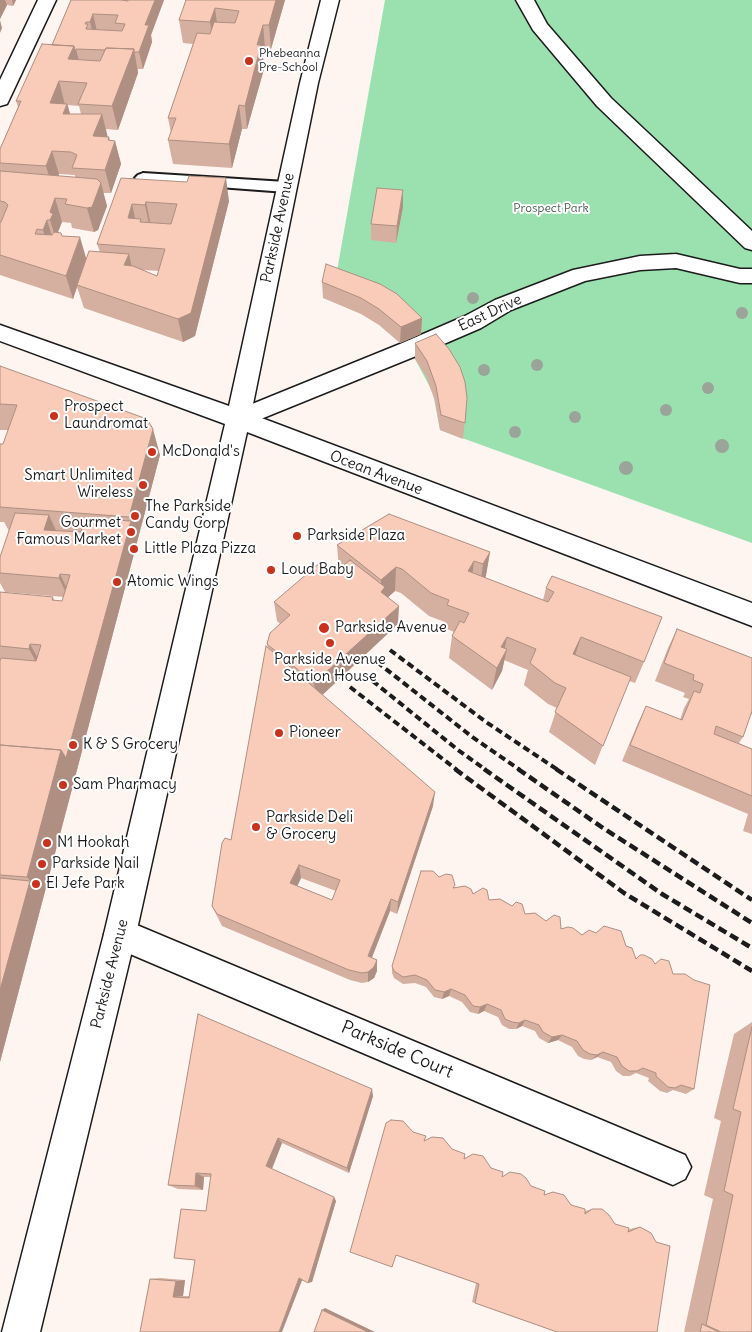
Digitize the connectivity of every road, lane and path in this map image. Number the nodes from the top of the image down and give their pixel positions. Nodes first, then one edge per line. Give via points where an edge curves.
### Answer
1 (47, 0) edge
2 (330, 0) edge
3 (525, 0) edge
4 (0, 100) edge
5 (143, 178) edge
6 (286, 188) junction
7 (752, 242) edge
8 (752, 276) edge
9 (0, 333) edge
10 (238, 419) junction
11 (752, 615) edge
12 (120, 934) junction
13 (673, 1167) dead end
14 (21, 1332) edge

1 - 4 main road
2 - 6 main road, Parkside Avenue
3 - 7 main road via 539,26 604,102
5 - 6 lane
6 - 10 main road, Parkside Avenue
8 - 10 main road, East Drive via 676,261 640,263 581,275 503,305 473,322 408,350
9 - 10 main road, Ocean Avenue
10 - 11 main road, Ocean Avenue
10 - 12 main road, Parkside Avenue
12 - 13 main road, Parkside Court
12 - 14 main road, Parkside Avenue

